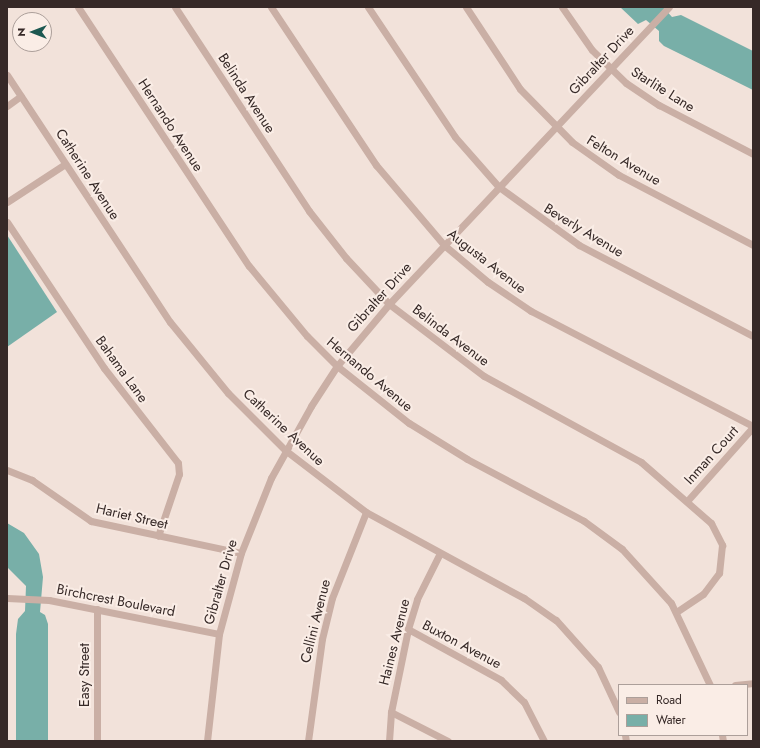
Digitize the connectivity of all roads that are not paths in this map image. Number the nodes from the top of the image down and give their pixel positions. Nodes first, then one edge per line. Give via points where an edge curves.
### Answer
1 (78, 7) edge
2 (175, 7) edge
3 (271, 7) edge
4 (368, 7) edge
5 (466, 7) edge
6 (562, 7) edge
7 (669, 7) edge
8 (610, 70) junction
9 (7, 75) edge
10 (21, 96) junction
11 (7, 106) edge
12 (555, 128) junction
13 (753, 154) edge
14 (65, 164) junction
15 (499, 187) junction
16 (7, 202) edge
17 (7, 222) edge
18 (444, 245) junction
19 (753, 245) edge
20 (389, 304) junction
21 (753, 336) edge
22 (337, 366) junction
23 (753, 427) edge
24 (285, 450) junction
25 (7, 470) edge
26 (688, 500) junction
27 (366, 512) junction
28 (158, 536) junction
29 (240, 553) junction
30 (439, 555) junction
31 (7, 598) edge
32 (97, 609) junction
33 (676, 612) junction
34 (408, 630) junction
35 (219, 634) junction
36 (710, 684) edge
37 (618, 710) edge
38 (391, 712) junction
39 (97, 741) edge
40 (206, 741) edge
41 (308, 741) edge
42 (389, 741) edge
43 (448, 741) edge
44 (544, 741) edge

1 - 22 street, Hernando Avenue via 249,266 292,319
2 - 20 street, Belinda Avenue via 309,211 346,258
3 - 18 street, Augusta Avenue via 376,165
4 - 15 street, Beverly Avenue via 442,120
5 - 12 street, Felton Avenue via 520,89
6 - 8 street, Starlite Lane
7 - 8 street, Gibralter Drive
8 - 12 street, Gibralter Drive
8 - 13 street, Starlite Lane via 659,105
9 - 10 street, Catherine Avenue
10 - 11 street
10 - 14 street, Catherine Avenue
12 - 15 street, Gibralter Drive
12 - 19 street, Felton Avenue via 619,175
14 - 16 street
14 - 24 street, Catherine Avenue via 186,342 228,393
15 - 18 street, Gibralter Drive
15 - 21 street, Beverly Avenue via 579,245
17 - 28 street, Bahama Lane via 104,368 178,463 179,474
18 - 20 street, Gibralter Drive
18 - 23 street, Augusta Avenue via 488,282 531,311
20 - 22 street, Gibralter Drive
20 - 26 street, Belinda Avenue via 467,365 625,452
22 - 24 street, Gibralter Drive
22 - 33 street, Hernando Avenue via 437,442 601,533 637,563
23 - 26 street, Inman Court
24 - 27 street, Catherine Avenue
24 - 29 street, Gibralter Drive
25 - 28 street, Hariet Street via 32,480 86,519
26 - 33 street, Belinda Avenue via 718,534 723,559 712,585
27 - 30 street, Catherine Avenue
27 - 41 street, Cellini Avenue via 335,592 322,638
28 - 29 street, Hariet Street
29 - 35 street, Gibralter Drive
30 - 34 street, Haines Avenue via 417,599
30 - 37 street, Catherine Avenue via 524,598 556,620 598,667
31 - 32 street, Birchcrest Boulevard via 49,600
32 - 35 street, Birchcrest Boulevard
32 - 39 street, Easy Street
33 - 36 street, Hernando Avenue
34 - 38 street, Haines Avenue
34 - 44 street, Buxton Avenue via 501,680 524,702
35 - 40 street, Gibralter Drive
38 - 42 street, Haines Avenue
38 - 43 street

